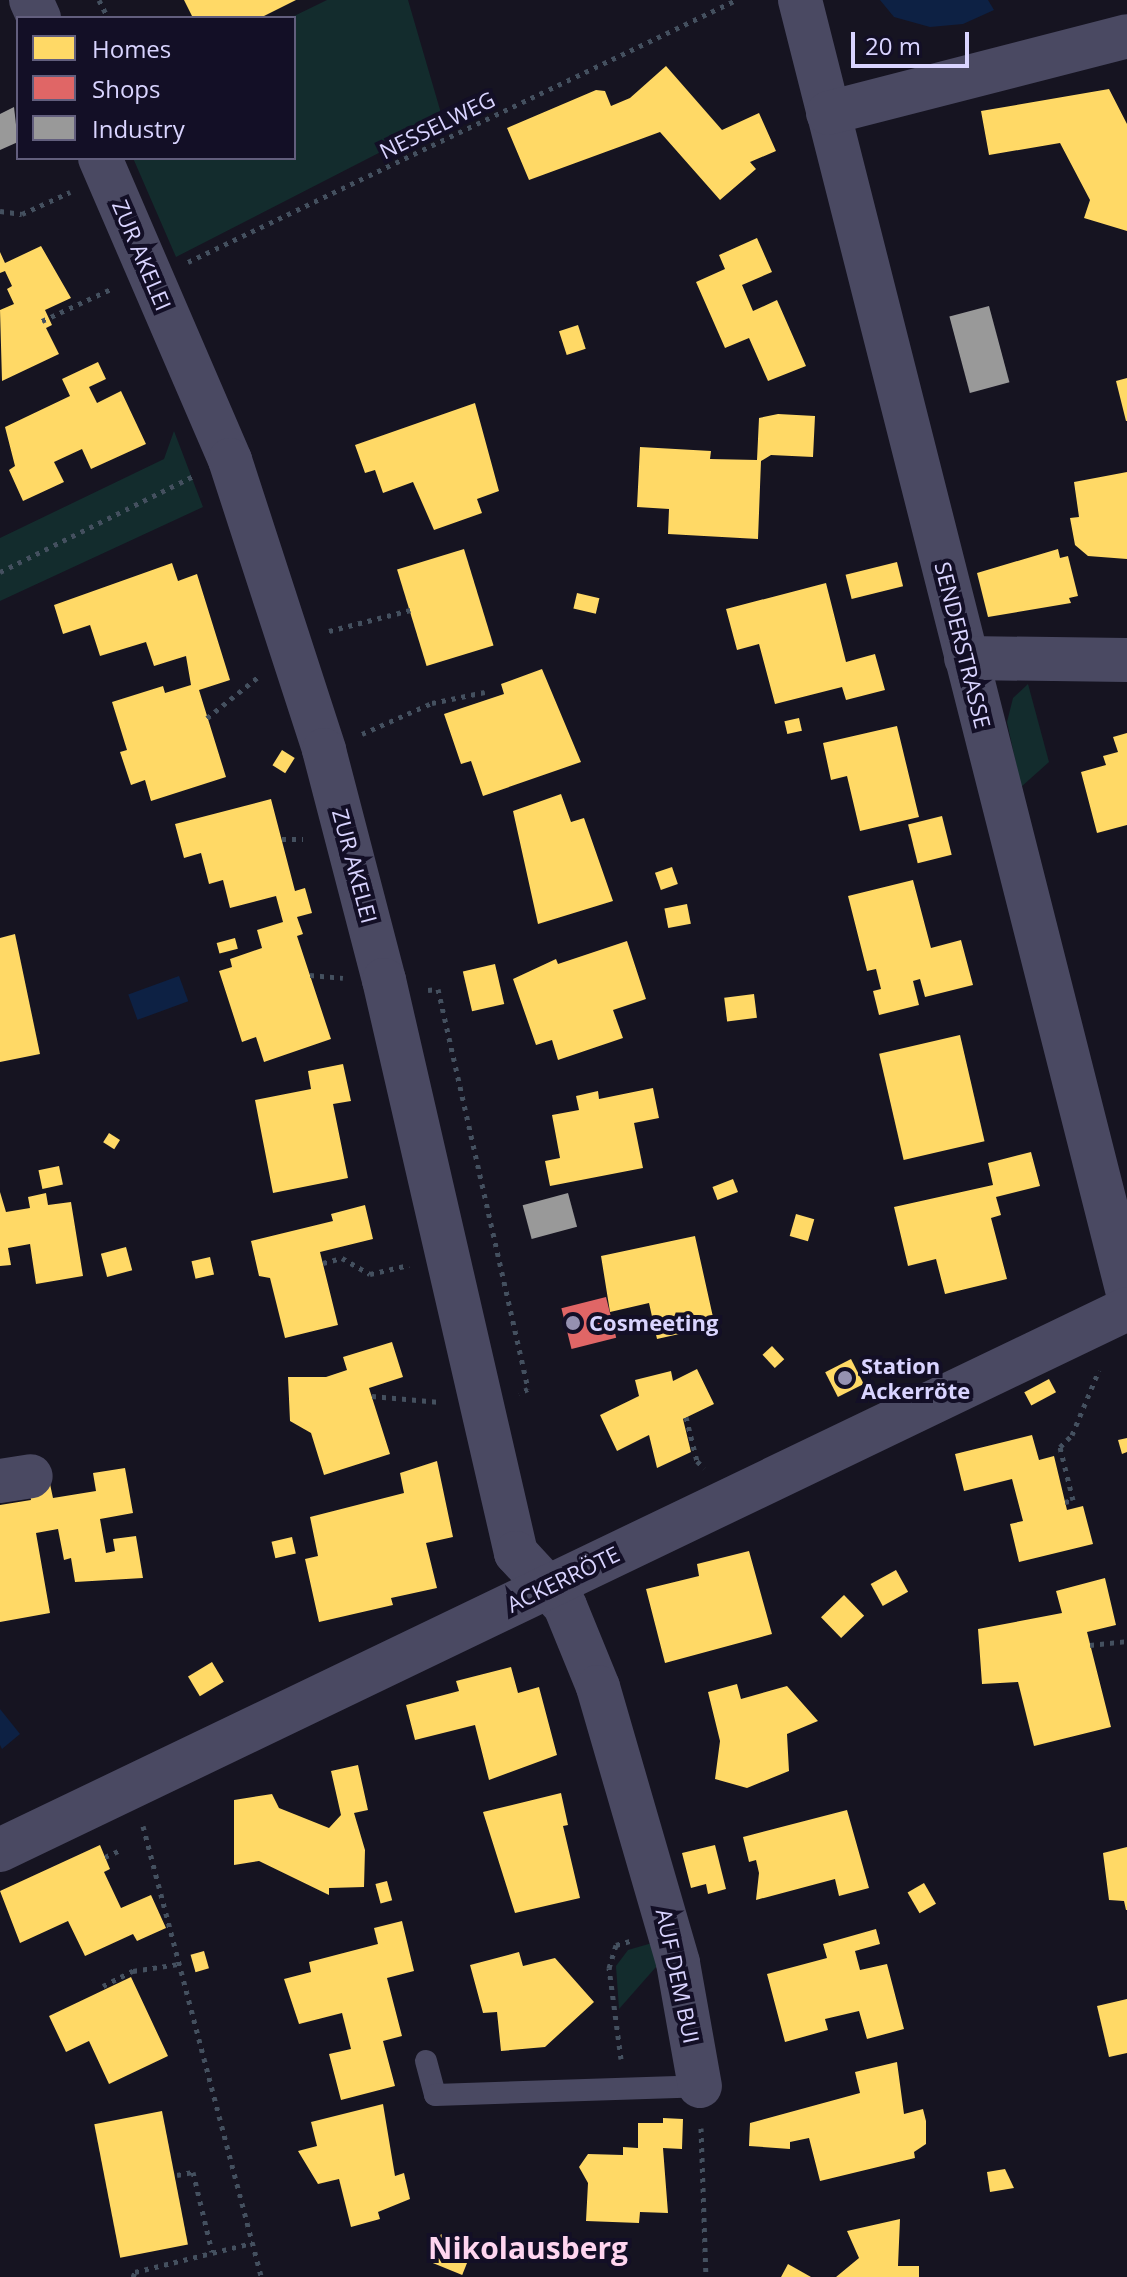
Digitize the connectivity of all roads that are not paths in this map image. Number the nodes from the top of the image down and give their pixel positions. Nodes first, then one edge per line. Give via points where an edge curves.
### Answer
1 (800, 0) edge
2 (1127, 36) edge
3 (828, 113) junction
4 (104, 167) edge
5 (966, 658) junction
6 (1127, 660) edge
7 (1127, 1289) edge
8 (1127, 1309) edge
9 (551, 1585) junction
10 (0, 1850) edge
11 (426, 2061) dead end
12 (701, 2107) joint

1 - 3 street, SENDERSTRASSE
2 - 3 street
3 - 5 street, SENDERSTRASSE
4 - 9 street, ZUR AKELEI via 230,460 324,750 449,1255 516,1553
5 - 6 street
5 - 7 street, SENDERSTRASSE
8 - 9 street, ACKERRÖTE
9 - 10 street, ACKERRÖTE
9 - 12 street, AUF DEM BUI via 598,1687 669,1929
11 - 12 lane via 435,2095 625,2089

